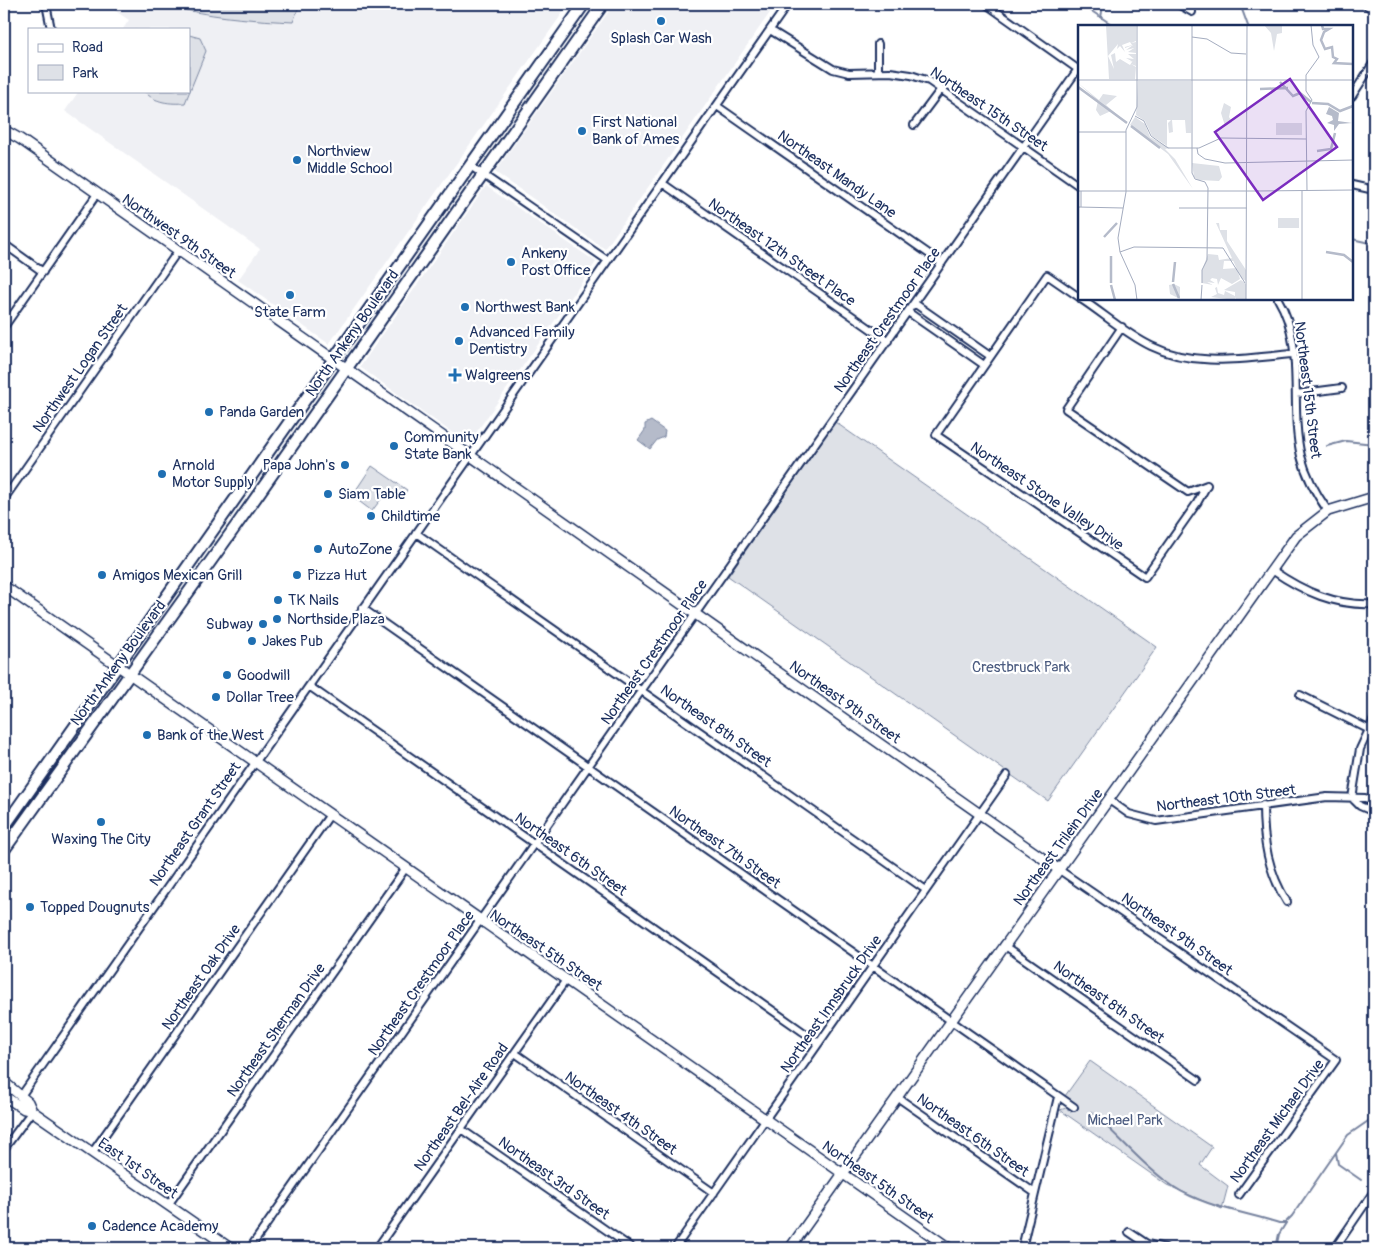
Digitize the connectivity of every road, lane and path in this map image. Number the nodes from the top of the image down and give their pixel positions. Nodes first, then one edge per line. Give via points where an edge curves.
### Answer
1 (46, 4) edge
2 (584, 4) edge
3 (602, 4) edge
4 (788, 4) edge
5 (986, 4) edge
6 (1178, 4) edge
7 (1367, 4) edge
8 (1374, 9) edge
9 (1192, 12) dead end
10 (51, 28) edge
11 (770, 30) junction
12 (878, 44) dead end
13 (1374, 62) edge
14 (1078, 69) edge
15 (878, 71) junction
16 (1078, 71) edge
17 (1355, 83) edge
18 (941, 89) junction
19 (717, 106) junction
20 (914, 125) dead end
21 (4, 130) edge
22 (1024, 147) junction
23 (470, 165) junction
24 (482, 174) junction
25 (662, 183) junction
26 (1078, 185) edge
27 (1353, 185) edge
28 (1374, 190) edge
29 (97, 194) junction
30 (4, 244) edge
31 (178, 252) junction
32 (607, 260) junction
33 (942, 263) junction
34 (43, 272) junction
35 (1078, 297) edge
36 (1083, 300) edge
37 (1280, 300) edge
38 (914, 303) junction
39 (908, 312) junction
40 (4, 327) edge
41 (1122, 327) junction
42 (888, 341) junction
43 (1293, 354) junction
44 (990, 356) junction
45 (339, 364) junction
46 (984, 365) junction
47 (1342, 388) dead end
48 (1296, 394) junction
49 (470, 457) junction
50 (1188, 492) junction
51 (1374, 497) edge
52 (4, 499) edge
53 (1197, 503) junction
54 (1328, 511) junction
55 (416, 533) junction
56 (1272, 570) junction
57 (4, 586) edge
58 (1374, 604) edge
59 (362, 608) junction
60 (695, 614) junction
61 (118, 668) junction
62 (128, 675) junction
63 (309, 686) junction
64 (642, 690) junction
65 (1300, 695) dead end
66 (1374, 718) edge
67 (1368, 730) junction
68 (254, 763) junction
69 (588, 767) junction
70 (1007, 775) dead end
71 (1352, 798) junction
72 (1109, 800) junction
73 (1374, 801) edge
74 (1263, 806) junction
75 (1374, 812) edge
76 (980, 814) junction
77 (330, 816) junction
78 (4, 827) edge
79 (534, 843) junction
80 (4, 850) edge
81 (405, 869) junction
82 (1058, 869) junction
83 (926, 890) junction
84 (1287, 902) dead end
85 (480, 921) junction
86 (1004, 945) junction
87 (873, 966) junction
88 (566, 980) junction
89 (951, 1021) junction
90 (819, 1043) junction
91 (515, 1053) junction
92 (1336, 1060) joint
93 (1198, 1080) dead end
94 (4, 1082) edge
95 (4, 1096) edge
96 (21, 1096) junction
97 (897, 1097) junction
98 (1058, 1097) junction
99 (1074, 1107) dead end
100 (32, 1111) junction
101 (765, 1120) junction
102 (461, 1129) junction
103 (4, 1149) edge
104 (92, 1153) junction
105 (843, 1174) junction
106 (1374, 1191) edge
107 (1035, 1192) junction
108 (714, 1193) junction
109 (1239, 1195) dead end
110 (168, 1205) junction
111 (1129, 1232) dead end
112 (230, 1248) edge
113 (250, 1248) edge
114 (377, 1248) edge
115 (632, 1248) edge
116 (675, 1248) edge
117 (790, 1248) edge
118 (948, 1248) edge
119 (1022, 1248) edge
120 (1165, 1248) edge
121 (1335, 1248) edge

1 - 10 street
2 - 23 main road, North Ankeny Boulevard
3 - 24 main road, North Ankeny Boulevard
4 - 11 street, Northeast Grant Street
5 - 14 street
6 - 9 street
7 - 8 street
11 - 15 street, Northeast 15th Street via 833,69 849,74
11 - 19 street, Northeast Grant Street
12 - 15 street
13 - 17 street
15 - 18 street, Northeast 15th Street via 911,75
16 - 22 street, Northeast Crestmoor Place
18 - 20 street
18 - 22 street, Northeast 15th Street
19 - 25 street, Northeast Grant Street
19 - 33 street, Northeast Mandy Lane
21 - 29 street, Northwest 9th Street
22 - 26 street, Northeast 15th Street
22 - 33 street, Northeast Crestmoor Place
23 - 24 street
23 - 45 main road, North Ankeny Boulevard
24 - 32 street
24 - 45 main road, North Ankeny Boulevard
25 - 32 street, Northeast Grant Street
25 - 42 street, Northeast 12th Street Place
27 - 28 street
29 - 31 street, Northwest 9th Street
29 - 34 street
30 - 34 street
31 - 45 street, Northwest 9th Street
31 - 52 street, Northwest Logan Street
32 - 49 street, Northeast Grant Street
33 - 38 street, Northeast Crestmoor Place
34 - 40 street
35 - 44 street via 1047,275
36 - 41 street
37 - 43 street, Northeast 15th Street
38 - 39 street, Northeast Crestmoor Place
38 - 44 street
39 - 42 street, Northeast Crestmoor Place
39 - 46 street
41 - 43 street via 1149,345 1190,359
41 - 50 street via 1066,409
42 - 60 street, Northeast Crestmoor Place
43 - 48 street, Northeast 15th Street
44 - 46 street
45 - 49 street, Northeast 9th Street
45 - 61 main road, North Ankeny Boulevard
45 - 62 main road, North Ankeny Boulevard
46 - 53 street, Northeast Stone Valley Drive via 936,435 1145,577
47 - 48 street
48 - 54 street, Northeast 15th Street via 1301,456 1307,476
49 - 55 street, Northeast Grant Street
49 - 60 street, Northeast 9th Street
50 - 53 street
50 - 53 street via 1207,485
51 - 54 street, Northeast Trilein Drive
54 - 56 street, Northeast Trilein Drive via 1296,536
55 - 59 street, Northeast Grant Street
55 - 64 street, Northeast 8th Street
56 - 58 street via 1311,594 1333,601
56 - 72 street, Northeast Trilein Drive
57 - 61 street, Northeast 5th Street
59 - 63 street, Northeast Grant Street
59 - 69 street, Northeast 7th Street
60 - 64 street, Northeast Crestmoor Place
60 - 76 street, Northeast 9th Street
61 - 62 street, Northeast 5th Street
61 - 78 main road, North Ankeny Boulevard
62 - 68 street, Northeast 5th Street
62 - 80 main road, North Ankeny Boulevard
63 - 68 street, Northeast Grant Street
63 - 79 street, Northeast 6th Street
64 - 69 street, Northeast Crestmoor Place
64 - 83 street, Northeast 8th Street
65 - 67 street
66 - 67 street
67 - 71 street via 1360,748
68 - 77 street, Northeast 5th Street
68 - 96 street, Northeast Grant Street
69 - 79 street, Northeast Crestmoor Place
69 - 87 street, Northeast 7th Street
70 - 76 street, Northeast Innsbruck Drive
71 - 73 street, Northeast 10th Street
71 - 74 street, Northeast 10th Street via 1327,797
71 - 75 street
72 - 74 street, Northeast 10th Street via 1130,814 1156,821
72 - 82 street, Northeast Trilein Drive
74 - 84 street via 1270,870
76 - 82 street, Northeast 9th Street
76 - 83 street, Northeast Innsbruck Drive
77 - 81 street, Northeast 5th Street
77 - 104 street, Northeast Oak Drive
79 - 85 street, Northeast Crestmoor Place
79 - 90 street, Northeast 6th Street
81 - 85 street, Northeast 5th Street
81 - 110 street, Northeast Sherman Drive
82 - 86 street, Northeast Trilein Drive
82 - 92 street, Northeast 9th Street
83 - 87 street, Northeast Innsbruck Drive
85 - 88 street, Northeast 5th Street
85 - 113 street, Northeast Crestmoor Place
86 - 89 street, Northeast Trilein Drive
86 - 93 street, Northeast 8th Street
87 - 89 street, Northeast 7th Street
87 - 90 street, Northeast Innsbruck Drive
88 - 91 street, Northeast Bel-Aire Road
88 - 101 street, Northeast 5th Street
89 - 97 street, Northeast Trilein Drive
89 - 98 street, Northeast 7th Street
90 - 101 street, Northeast Innsbruck Drive
91 - 102 street, Northeast Bel-Aire Road
91 - 108 street, Northeast 4th Street
92 - 109 street, Northeast Michael Drive
94 - 96 street, East 1st Street
95 - 100 street, East 1st Street
96 - 100 street, East 1st Street
97 - 105 street, Northeast Trilein Drive
97 - 107 street, Northeast 6th Street
98 - 99 street, Northeast 7th Street
98 - 107 street
100 - 103 street
100 - 104 street, East 1st Street
101 - 105 street, Northeast 5th Street
101 - 108 street, Northeast Innsbruck Drive
102 - 114 street, Northeast Bel-Aire Road
102 - 115 street, Northeast 3rd Street
104 - 110 street, East 1st Street
105 - 117 street, Northeast Trilein Drive
105 - 118 street, Northeast 5th Street
106 - 121 street
107 - 119 street
108 - 116 street, Northeast Innsbruck Drive
110 - 112 street, East 1st Street
111 - 120 street via 1147,1244

